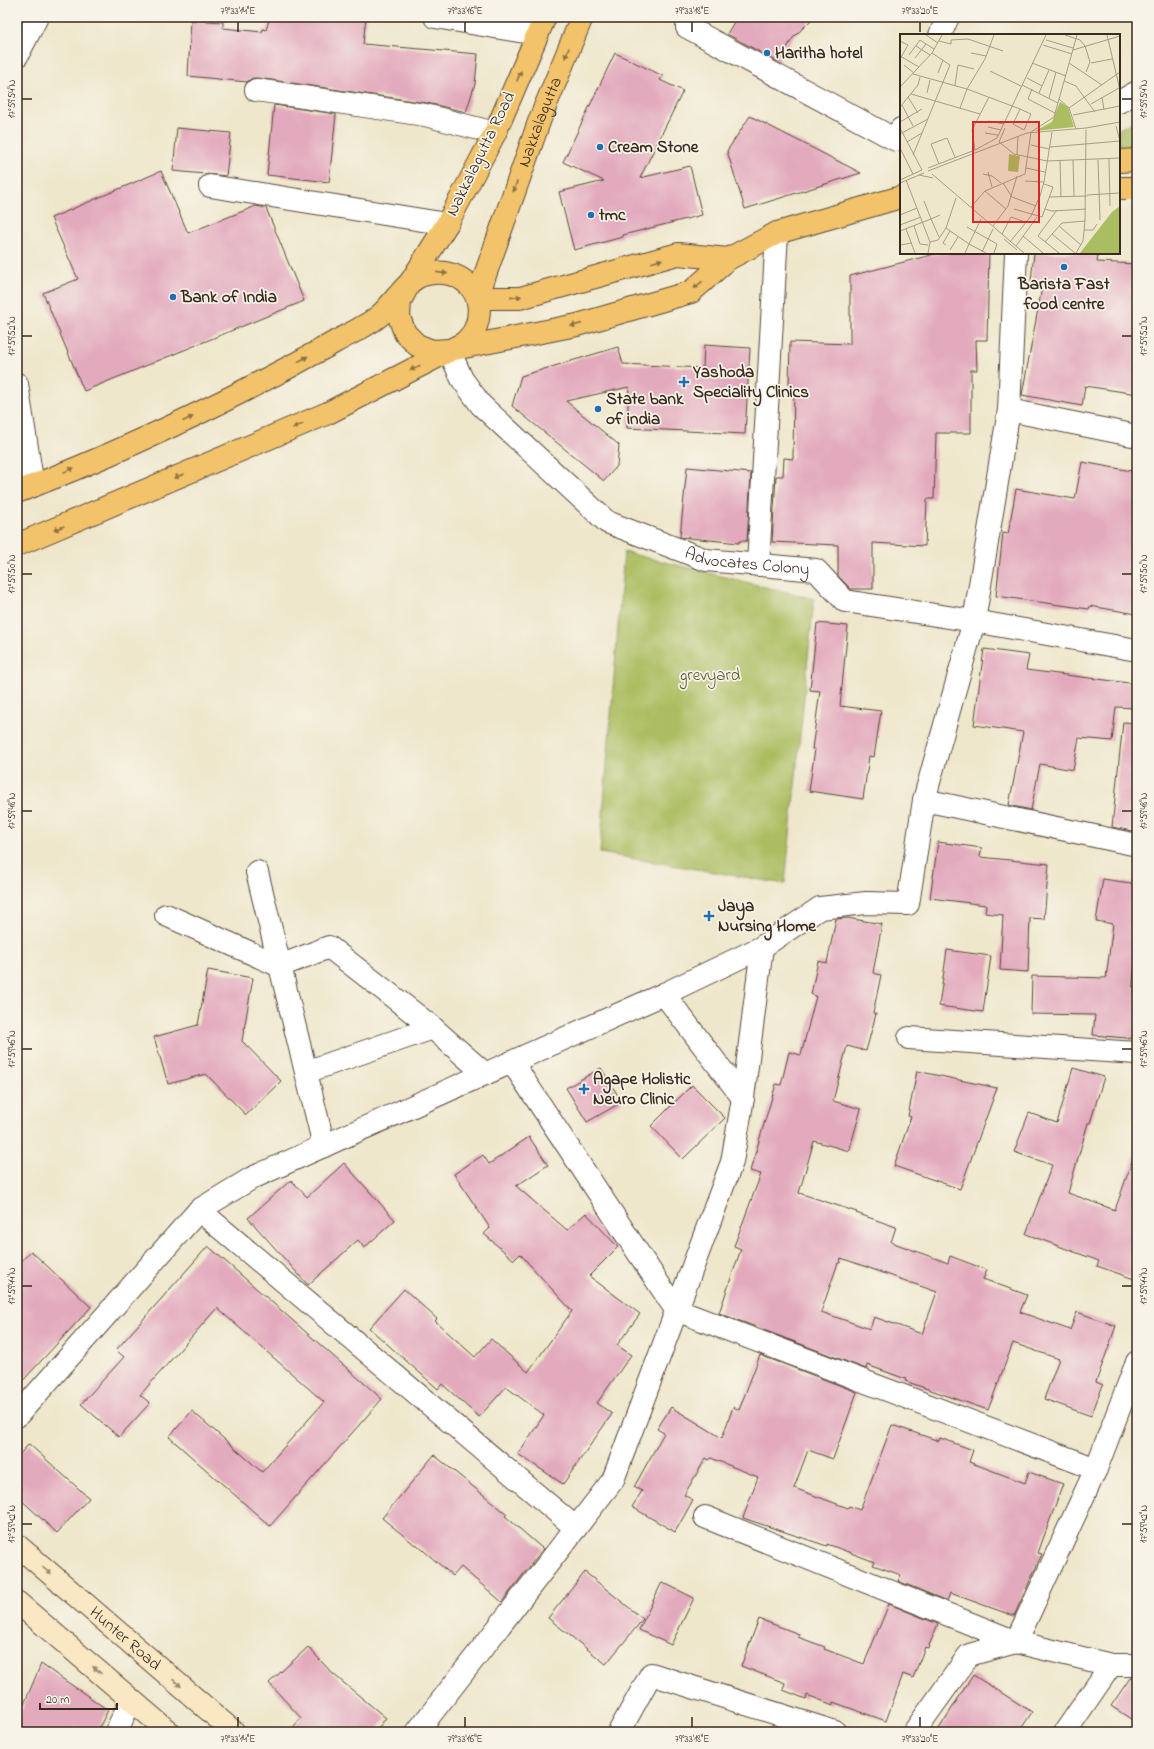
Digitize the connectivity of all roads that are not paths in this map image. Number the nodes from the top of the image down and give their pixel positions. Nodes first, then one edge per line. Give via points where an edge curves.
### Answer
1 (37, 17) edge
2 (435, 17) edge
3 (582, 17) edge
4 (692, 17) edge
5 (948, 17) edge
6 (541, 26) edge
7 (940, 34) edge
8 (17, 56) edge
9 (256, 90) dead end
10 (1137, 92) edge
11 (1120, 101) edge
12 (900, 130) edge
13 (495, 132) junction
14 (1137, 160) edge
15 (1120, 161) edge
16 (210, 186) dead end
17 (1120, 188) edge
18 (1137, 188) edge
19 (900, 197) edge
20 (446, 224) junction
21 (778, 233) junction
22 (1016, 254) edge
23 (728, 259) junction
24 (408, 286) junction
25 (477, 298) junction
26 (449, 350) junction
27 (17, 384) edge
28 (1009, 410) junction
29 (1137, 436) edge
30 (25, 489) edge
31 (17, 545) edge
32 (758, 565) junction
33 (974, 621) junction
34 (1137, 650) edge
35 (924, 800) junction
36 (1137, 845) edge
37 (257, 872) dead end
38 (166, 915) dead end
39 (762, 947) junction
40 (280, 966) junction
41 (664, 994) junction
42 (433, 1028) junction
43 (909, 1038) dead end
44 (1137, 1053) edge
45 (512, 1062) junction
46 (306, 1072) junction
47 (485, 1074) junction
48 (743, 1098) junction
49 (324, 1146) junction
50 (199, 1210) junction
51 (676, 1310) junction
52 (1137, 1362) edge
53 (17, 1416) edge
54 (1096, 1469) junction
55 (705, 1517) dead end
56 (576, 1528) junction
57 (17, 1545) edge
58 (17, 1602) edge
59 (1016, 1642) junction
60 (1111, 1665) junction
61 (1137, 1665) edge
62 (131, 1700) junction
63 (116, 1732) edge
64 (169, 1732) edge
65 (234, 1732) edge
66 (417, 1732) edge
67 (619, 1732) edge
68 (835, 1732) edge
69 (914, 1732) edge
70 (1065, 1732) edge

1 - 8 street
2 - 6 street
3 -> 25 main road, Nakkalagutta via 540,119
4 - 12 street via 688,27 896,140
5 - 7 street
13 -> 6 main road, Nakkalagutta Road
9 - 13 street via 425,115
10 - 11 street
13 - 20 main road, Nakkalagutta Road
14 - 15 main road
16 - 20 street
17 - 18 main road
19 - 21 main road
20 - 24 main road, Nakkalagutta Road
21 - 23 main road
21 - 32 street
22 - 28 street
25 -> 23 main road via 520,298 678,254
23 -> 26 main road via 691,292 577,325
24 -> 25 main road via 421,275 438,272 454,274 468,283
24 - 26 main road via 400,301 399,317 405,333 417,345 432,351
30 -> 24 main road via 189,419 272,376 379,316
25 - 26 main road via 479,314 475,330 464,343
26 -> 31 main road via 328,413
26 - 32 street, Advocates Colony via 462,379 481,405 607,522 706,560
27 - 30 street
28 - 29 street
28 - 33 street
32 - 33 street, Advocates Colony via 816,570 845,601
33 - 34 street, Advocates Colony
33 - 35 street
35 - 36 street
35 - 39 street via 908,904 866,902 820,908
37 - 40 street
38 - 40 street
39 - 41 street
39 - 48 street
40 - 42 street via 329,947
40 - 46 street
41 - 45 street
41 - 48 street
42 - 46 street
42 - 47 street
43 - 44 street
45 - 47 street
45 - 51 street
46 - 49 street
47 - 49 street
48 - 51 street via 732,1162
49 - 50 street via 252,1178
50 - 53 street
50 - 56 street
51 - 54 street
51 - 56 street via 613,1480
52 - 54 street
54 - 59 street
55 - 59 street
56 - 66 street
57 -> 65 main road, Hunter Road
62 -> 58 main road
59 - 60 street
59 - 69 street via 968,1655
60 - 61 street
60 - 70 street
62 - 63 street
62 - 64 main road
67 - 68 street via 651,1674

